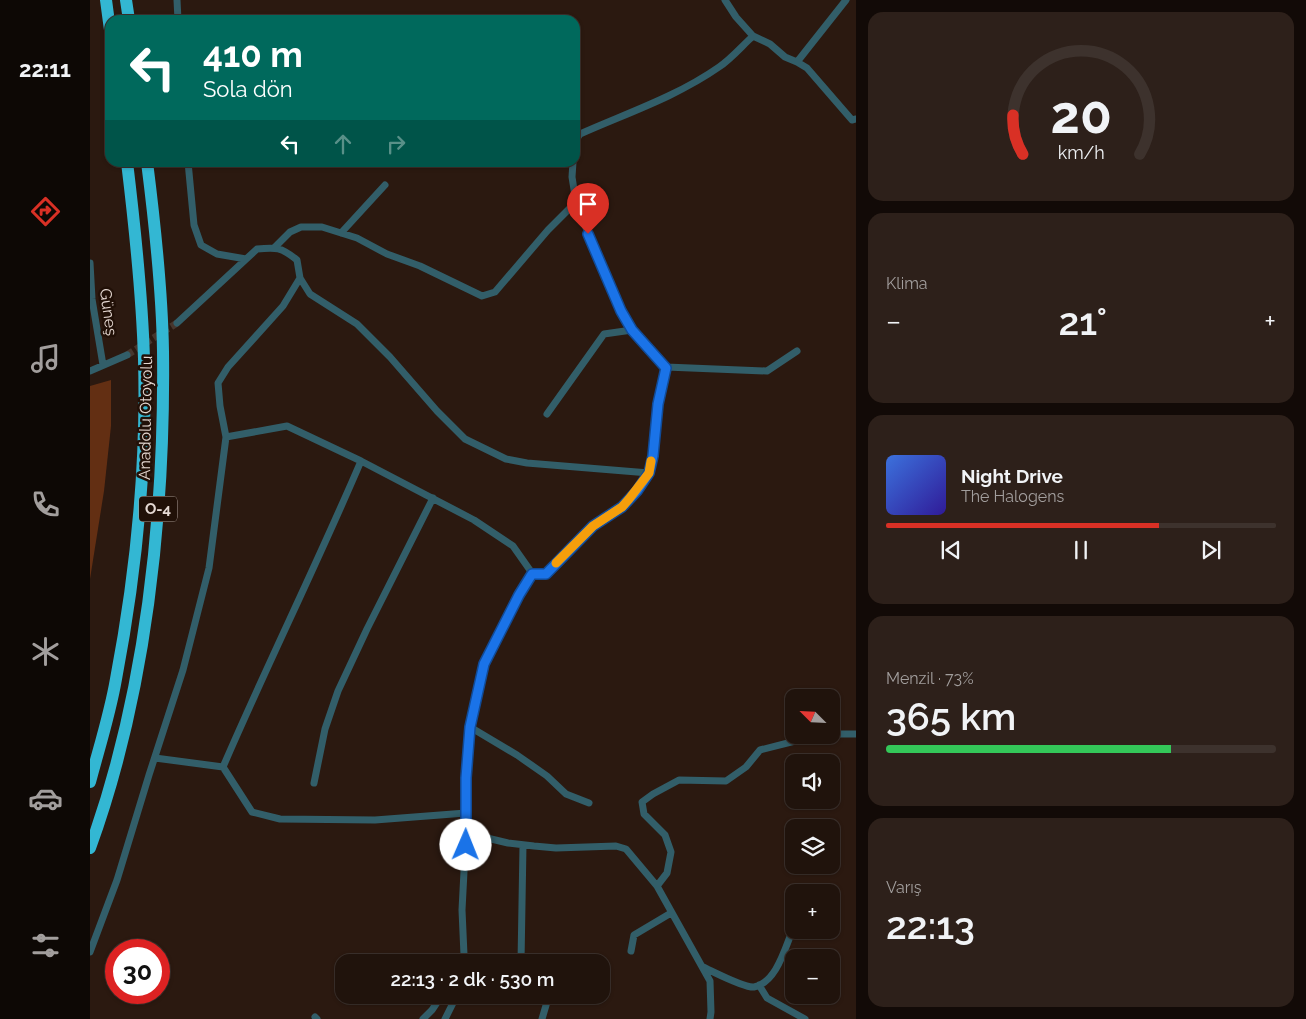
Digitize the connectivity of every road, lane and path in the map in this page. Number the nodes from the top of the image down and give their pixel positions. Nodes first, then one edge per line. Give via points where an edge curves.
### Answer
1 (106, 0) edge
2 (126, 0) edge
3 (177, 0) edge
4 (725, 0) edge
5 (846, 0) edge
6 (108, 15) edge
7 (128, 15) edge
8 (178, 15) edge
9 (753, 36) junction
10 (797, 62) junction
11 (856, 119) edge
12 (580, 134) edge
13 (128, 167) edge
14 (148, 167) edge
15 (188, 167) edge
16 (573, 167) edge
17 (385, 185) dead end
18 (576, 202) junction
19 (341, 233) junction
20 (275, 247) junction
21 (246, 259) junction
22 (90, 262) edge
23 (300, 278) junction
24 (177, 323) tunnel mouth
25 (632, 330) junction
26 (797, 352) dead end
27 (127, 355) tunnel mouth
28 (103, 365) junction
29 (666, 368) junction
30 (90, 371) edge
31 (547, 414) dead end
32 (226, 437) junction
33 (361, 461) junction
34 (649, 473) junction
35 (433, 498) junction
36 (532, 574) junction
37 (470, 727) junction
38 (840, 734) edge
39 (856, 734) edge
40 (785, 744) edge
41 (155, 758) junction
42 (223, 767) junction
43 (90, 782) edge
44 (314, 783) dead end
45 (589, 803) dead end
46 (466, 814) junction
47 (466, 833) junction
48 (523, 845) junction
49 (90, 848) edge
50 (657, 886) junction
51 (671, 914) junction
52 (789, 939) edge
53 (631, 951) dead end
54 (90, 952) edge
55 (463, 954) edge
56 (521, 954) edge
57 (703, 967) junction
58 (759, 985) junction
59 (436, 1004) edge
60 (452, 1004) edge
61 (546, 1004) edge
62 (423, 1019) edge
63 (445, 1019) edge
64 (542, 1019) edge
65 (710, 1019) edge
66 (805, 1019) edge

1 - 6 highway
2 - 7 highway
3 - 8 street
4 - 9 street
5 - 10 street
9 - 10 street
9 - 12 street via 721,66 696,82
10 - 11 street via 807,68 852,120
13 - 43 highway, Anadolu Otoyolu / O-4 via 144,360 140,495 116,680
14 - 49 highway, Anadolu Otoyolu / O-4 via 163,352 156,524 148,597 122,745
15 - 21 street via 194,225 201,245 217,254
16 - 18 street
17 - 19 street
18 - 19 street via 495,292 482,296
18 - 25 street via 602,269
19 - 20 street via 322,226 301,227 290,232
20 - 21 street via 257,249
20 - 23 street via 297,260
21 - 24 street
22 - 28 street, Güneş via 92,299
23 - 32 street via 283,306 228,367 218,383
23 - 34 street via 310,294 356,324 390,356 465,439 506,459
25 - 29 street
25 - 31 street via 604,334
26 - 29 street via 767,371
27 - 28 street
28 - 30 street
29 - 34 street
32 - 33 street via 287,426
32 - 41 street via 209,568 183,670
33 - 35 street
33 - 42 street
34 - 36 street via 622,507 593,526 546,574
35 - 36 street via 513,546
35 - 44 street via 338,691 325,729
36 - 37 street via 484,664
37 - 45 street via 517,755 566,794
37 - 46 street
38 - 39 street
40 - 50 street via 760,750 746,767 726,781 679,780 642,802 644,814 665,835 672,852 667,873
41 - 42 street
41 - 54 street via 117,880
42 - 46 street via 252,812 280,819 375,820
46 - 47 street
47 - 48 street
47 - 55 street
48 - 50 street via 556,848 616,846 626,849
48 - 56 street
50 - 51 street
51 - 53 street via 634,935
51 - 57 street
52 - 58 street via 767,982
57 - 58 street via 735,982 753,987
57 - 65 street via 710,981
58 - 66 street via 767,998
59 - 62 street
60 - 63 street
61 - 64 street

